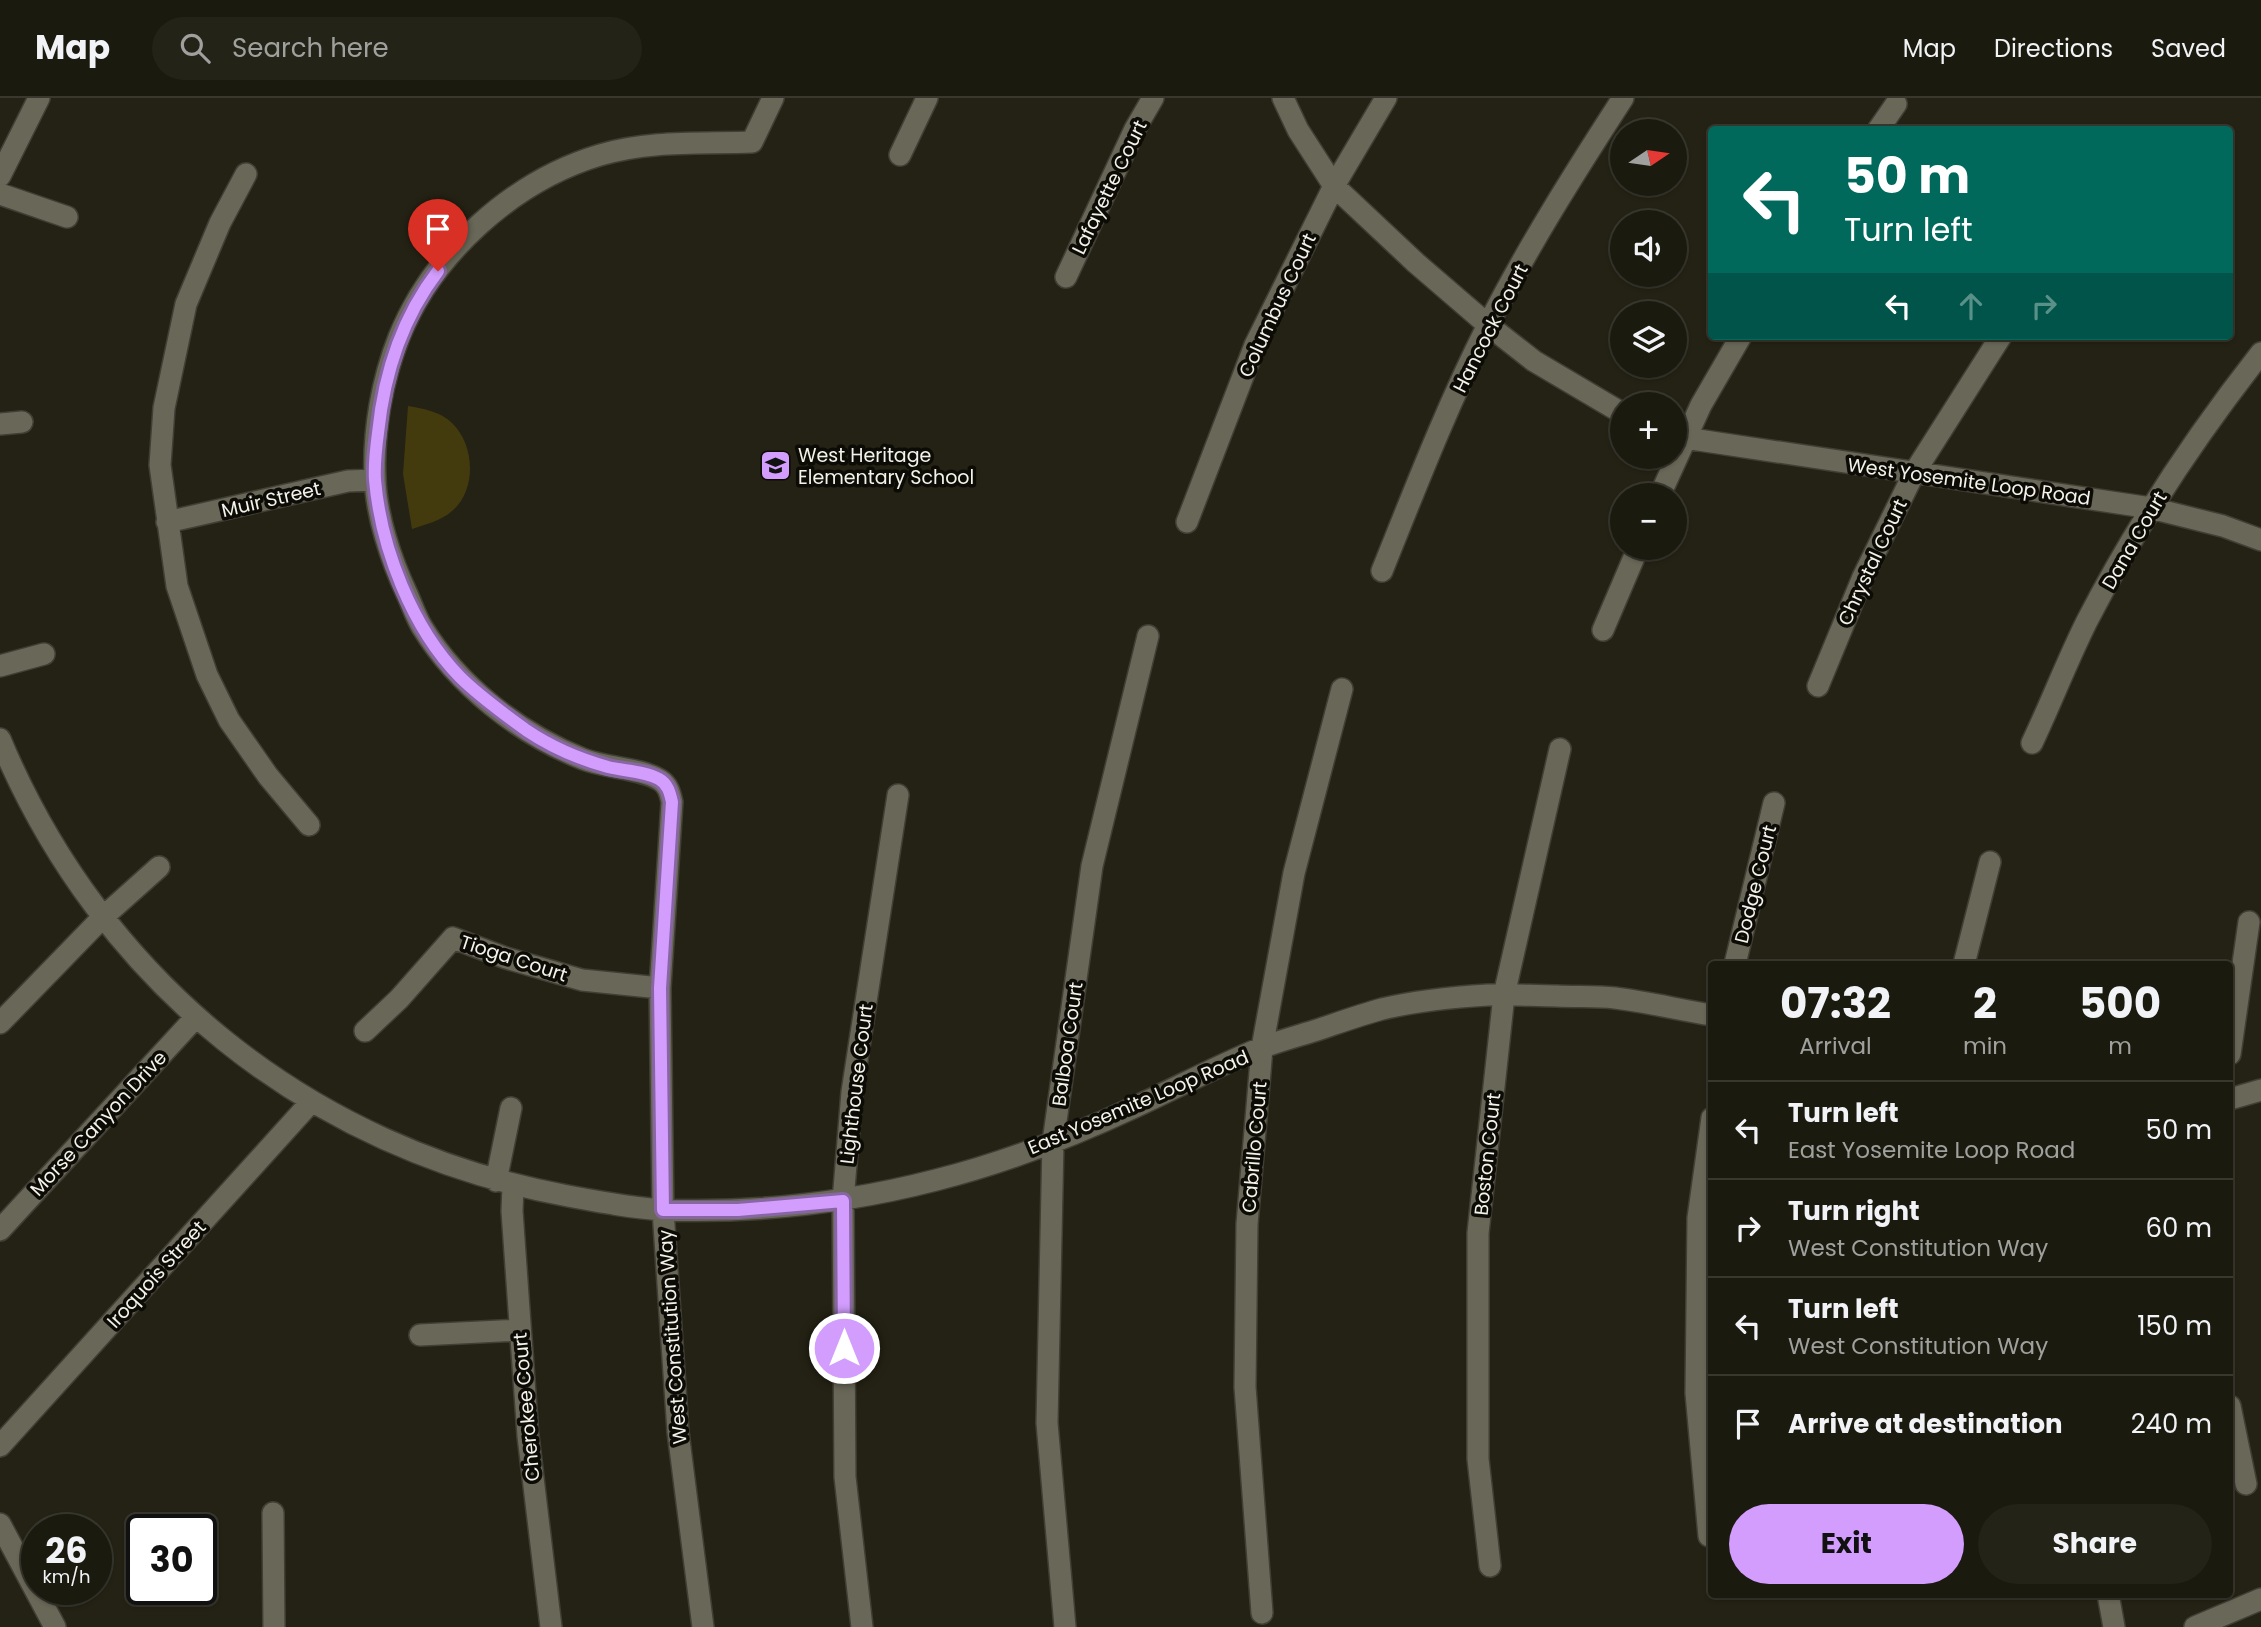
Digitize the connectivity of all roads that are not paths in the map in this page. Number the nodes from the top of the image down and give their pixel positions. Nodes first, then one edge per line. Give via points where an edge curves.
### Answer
1 (39, 98) edge
2 (773, 98) edge
3 (927, 98) edge
4 (1153, 98) edge
5 (1283, 98) edge
6 (1386, 98) edge
7 (1623, 98) edge
8 (1896, 104) dead end
9 (1881, 126) edge
10 (900, 155) dead end
11 (246, 174) dead end
12 (0, 176) edge
13 (1334, 186) junction
14 (0, 194) edge
15 (67, 217) dead end
16 (1066, 277) dead end
17 (1488, 325) junction
18 (1739, 340) edge
19 (1998, 340) edge
20 (2261, 353) edge
21 (1610, 406) edge
22 (22, 422) dead end
23 (0, 424) edge
24 (1687, 426) edge
25 (1687, 437) edge
26 (1914, 473) junction
27 (375, 480) junction
28 (2151, 508) junction
29 (167, 522) junction
30 (1187, 522) dead end
31 (2261, 541) edge
32 (1633, 560) edge
33 (1382, 571) dead end
34 (1603, 630) dead end
35 (1149, 636) dead end
36 (44, 654) dead end
37 (0, 666) edge
38 (1818, 686) dead end
39 (1342, 689) dead end
40 (0, 739) edge
41 (2032, 743) dead end
42 (1560, 748) dead end
43 (898, 795) dead end
44 (1774, 803) dead end
45 (309, 825) dead end
46 (1990, 862) dead end
47 (159, 867) dead end
48 (102, 918) junction
49 (2249, 922) dead end
50 (1736, 961) edge
51 (1965, 961) edge
52 (660, 988) junction
53 (1504, 995) junction
54 (1708, 1014) edge
55 (2, 1016) edge
56 (196, 1017) junction
57 (365, 1031) dead end
58 (2233, 1033) edge
59 (1262, 1048) junction
60 (2261, 1090) edge
61 (2233, 1098) edge
62 (311, 1102) junction
63 (511, 1108) dead end
64 (1053, 1142) junction
65 (1708, 1147) edge
66 (504, 1184) junction
67 (843, 1201) junction
68 (663, 1210) junction
69 (0, 1230) edge
70 (519, 1330) junction
71 (420, 1335) dead end
72 (2233, 1420) edge
73 (0, 1446) edge
74 (2246, 1484) dead end
75 (273, 1513) dead end
76 (0, 1524) edge
77 (1708, 1525) edge
78 (1490, 1566) dead end
79 (2109, 1598) edge
80 (2261, 1599) edge
81 (1262, 1613) dead end
82 (55, 1627) edge
83 (274, 1627) edge
84 (551, 1627) edge
85 (703, 1627) edge
86 (862, 1627) edge
87 (1065, 1627) edge
88 (2114, 1627) edge
89 (2196, 1627) edge

1 - 12 street
2 - 27 street, West Constitution Way via 752,142 668,142 598,155 532,185 453,251 423,291 399,338 381,402
3 - 10 street
4 - 16 street, Lafayette Court
5 - 13 street via 1297,130
6 - 13 street, Columbus Court
7 - 17 street, Hancock Court
8 - 9 street
11 - 29 street via 186,304 163,420 160,465
13 - 17 street
13 - 30 street, Columbus Court via 1255,345
14 - 15 street
17 - 21 street via 1534,361
17 - 33 street, Hancock Court
18 - 24 street
19 - 26 street, Chrystal Court
20 - 28 street, Dana Court via 2212,415
22 - 23 street
25 - 26 street, West Yosemite Loop Road
26 - 28 street, West Yosemite Loop Road
26 - 38 street, Chrystal Court via 1863,576
27 - 29 street, Muir Street via 348,481
27 - 52 street, West Constitution Way via 393,563 422,627 460,677 527,731 558,748 586,760 650,775 667,786 672,802
28 - 31 street, West Yosemite Loop Road
28 - 41 street, Dana Court via 2087,622
29 - 45 street via 177,586 207,675 229,720
32 - 34 street
35 - 64 street, Balboa Court via 1092,866
36 - 37 street
39 - 59 street, Cabrillo Court via 1294,873
40 - 48 street, East Yosemite Loop Road via 63,861
42 - 53 street, Boston Court
43 - 67 street, Lighthouse Court via 852,1092
44 - 50 street, Dodge Court
46 - 51 street
47 - 48 street
48 - 55 street
48 - 56 street, East Yosemite Loop Road
49 - 58 street
52 - 57 street, Tioga Court via 582,980 453,938
52 - 68 street, West Constitution Way
53 - 54 street, East Yosemite Loop Road via 1613,998
53 - 59 street, East Yosemite Loop Road via 1383,1009
53 - 78 street, Boston Court via 1478,1233 1478,1459
56 - 62 street, East Yosemite Loop Road
56 - 69 street, Morse Canyon Drive
59 - 64 street, East Yosemite Loop Road
59 - 81 street, Cabrillo Court via 1247,1224 1245,1387
60 - 61 street
62 - 66 street, East Yosemite Loop Road via 402,1147
62 - 73 street, Iroquois Street
63 - 66 street, Cherokee Court
64 - 67 street, East Yosemite Loop Road via 940,1179
64 - 87 street, Balboa Court via 1047,1423
65 - 77 street via 1698,1218 1696,1393
66 - 68 street, East Yosemite Loop Road
66 - 70 street, Cherokee Court via 512,1211
67 - 68 street, East Yosemite Loop Road via 738,1210
67 - 86 street, Lighthouse Court via 845,1476
68 - 85 street, West Constitution Way via 678,1432
70 - 71 street
70 - 84 street, Cherokee Court
72 - 74 street
75 - 83 street
76 - 82 street
79 - 88 street
80 - 89 street

